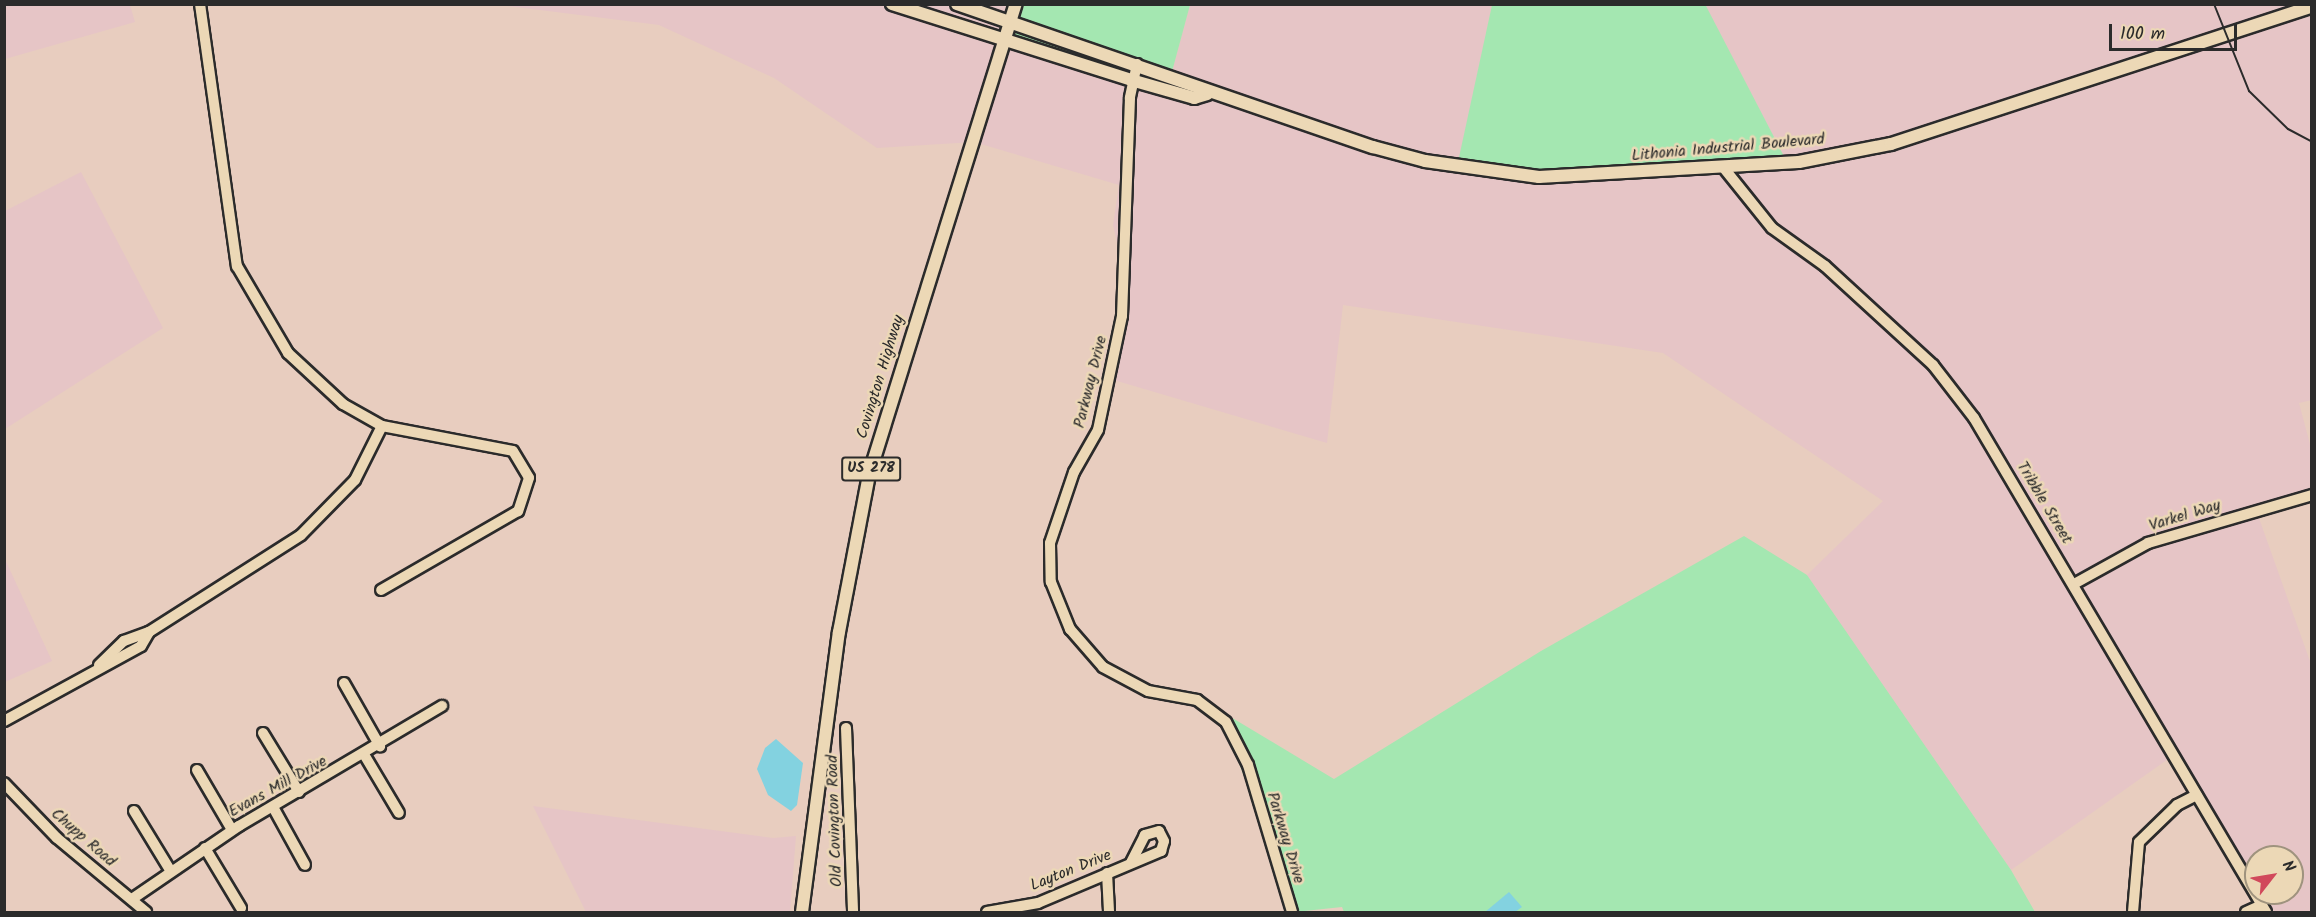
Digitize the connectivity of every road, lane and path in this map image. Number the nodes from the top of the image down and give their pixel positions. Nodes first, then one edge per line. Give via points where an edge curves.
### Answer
1 (200, 4) edge
2 (892, 4) edge
3 (957, 4) edge
4 (1016, 4) edge
5 (2312, 6) edge
6 (1011, 21) junction
7 (1006, 40) junction
8 (1137, 64) junction
9 (1131, 80) junction
10 (1207, 94) junction
11 (1723, 167) junction
12 (382, 426) junction
13 (2312, 495) edge
14 (2074, 585) junction
15 (381, 590) dead end
16 (344, 683) dead end
17 (442, 706) dead end
18 (4, 721) edge
19 (846, 728) dead end
20 (263, 733) dead end
21 (380, 746) junction
22 (365, 756) junction
23 (197, 770) dead end
24 (4, 783) edge
25 (299, 792) junction
26 (2197, 795) junction
27 (273, 807) junction
28 (134, 811) dead end
29 (399, 813) dead end
30 (232, 830) junction
31 (205, 848) junction
32 (1131, 862) dead end
33 (305, 865) dead end
34 (170, 870) junction
35 (1107, 873) junction
36 (132, 899) junction
37 (241, 908) dead end
38 (2264, 909) edge
39 (146, 912) edge
40 (802, 912) edge
41 (853, 912) edge
42 (987, 912) edge
43 (1109, 912) edge
44 (1292, 912) edge
45 (2133, 912) edge
46 (2246, 912) edge

1 - 12 street via 237,266 288,353 343,404
2 - 7 main road, Lithonia Industrial Boulevard
3 - 6 main road, Lithonia Industrial Boulevard
4 - 6 main road, Covington Highway / US 278
5 - 11 main road, Lithonia Industrial Boulevard via 1908,140 1799,162
6 - 7 main road, Covington Highway / US 278
6 - 8 main road, Lithonia Industrial Boulevard
7 - 9 main road, Lithonia Industrial Boulevard
7 - 40 main road, Covington Highway / US 278 via 869,475 839,632
8 - 9 street, Parkway Drive
8 - 10 main road, Lithonia Industrial Boulevard via 1194,83
9 - 10 main road, Lithonia Industrial Boulevard via 1194,98
9 - 44 street, Parkway Drive via 1122,316 1098,430 1074,472 1050,543 1051,582 1070,629 1103,667 1148,691 1197,700 1226,722 1248,765
10 - 11 main road, Lithonia Industrial Boulevard via 1374,147 1501,175 1578,177
11 - 14 street, Tribble Street via 1772,228 1825,266 1933,365 1974,418
12 - 15 street via 501,446 524,463 529,478 518,511
12 - 18 street via 355,480 301,535 149,632 124,641 99,665
13 - 14 street, Varkel Way via 2148,543
14 - 26 street, Tribble Street
16 - 21 street
17 - 21 street, Evans Mill Drive
19 - 41 street, Old Covington Road
20 - 25 street
21 - 22 street, Evans Mill Drive
22 - 25 street, Evans Mill Drive
22 - 29 street
23 - 30 street
24 - 36 street, Chupp Road via 57,838
25 - 27 street, Evans Mill Drive
26 - 38 street, Tribble Street
26 - 45 street via 2177,805 2139,842
27 - 30 street, Evans Mill Drive
27 - 33 street
28 - 34 street
30 - 31 street, Evans Mill Drive
31 - 34 street, Evans Mill Drive
31 - 37 street
32 - 35 street, Layton Drive
34 - 36 street, Evans Mill Drive
35 - 42 street, Layton Drive via 1038,903
35 - 43 street
36 - 39 street, Chupp Road
38 - 46 street

